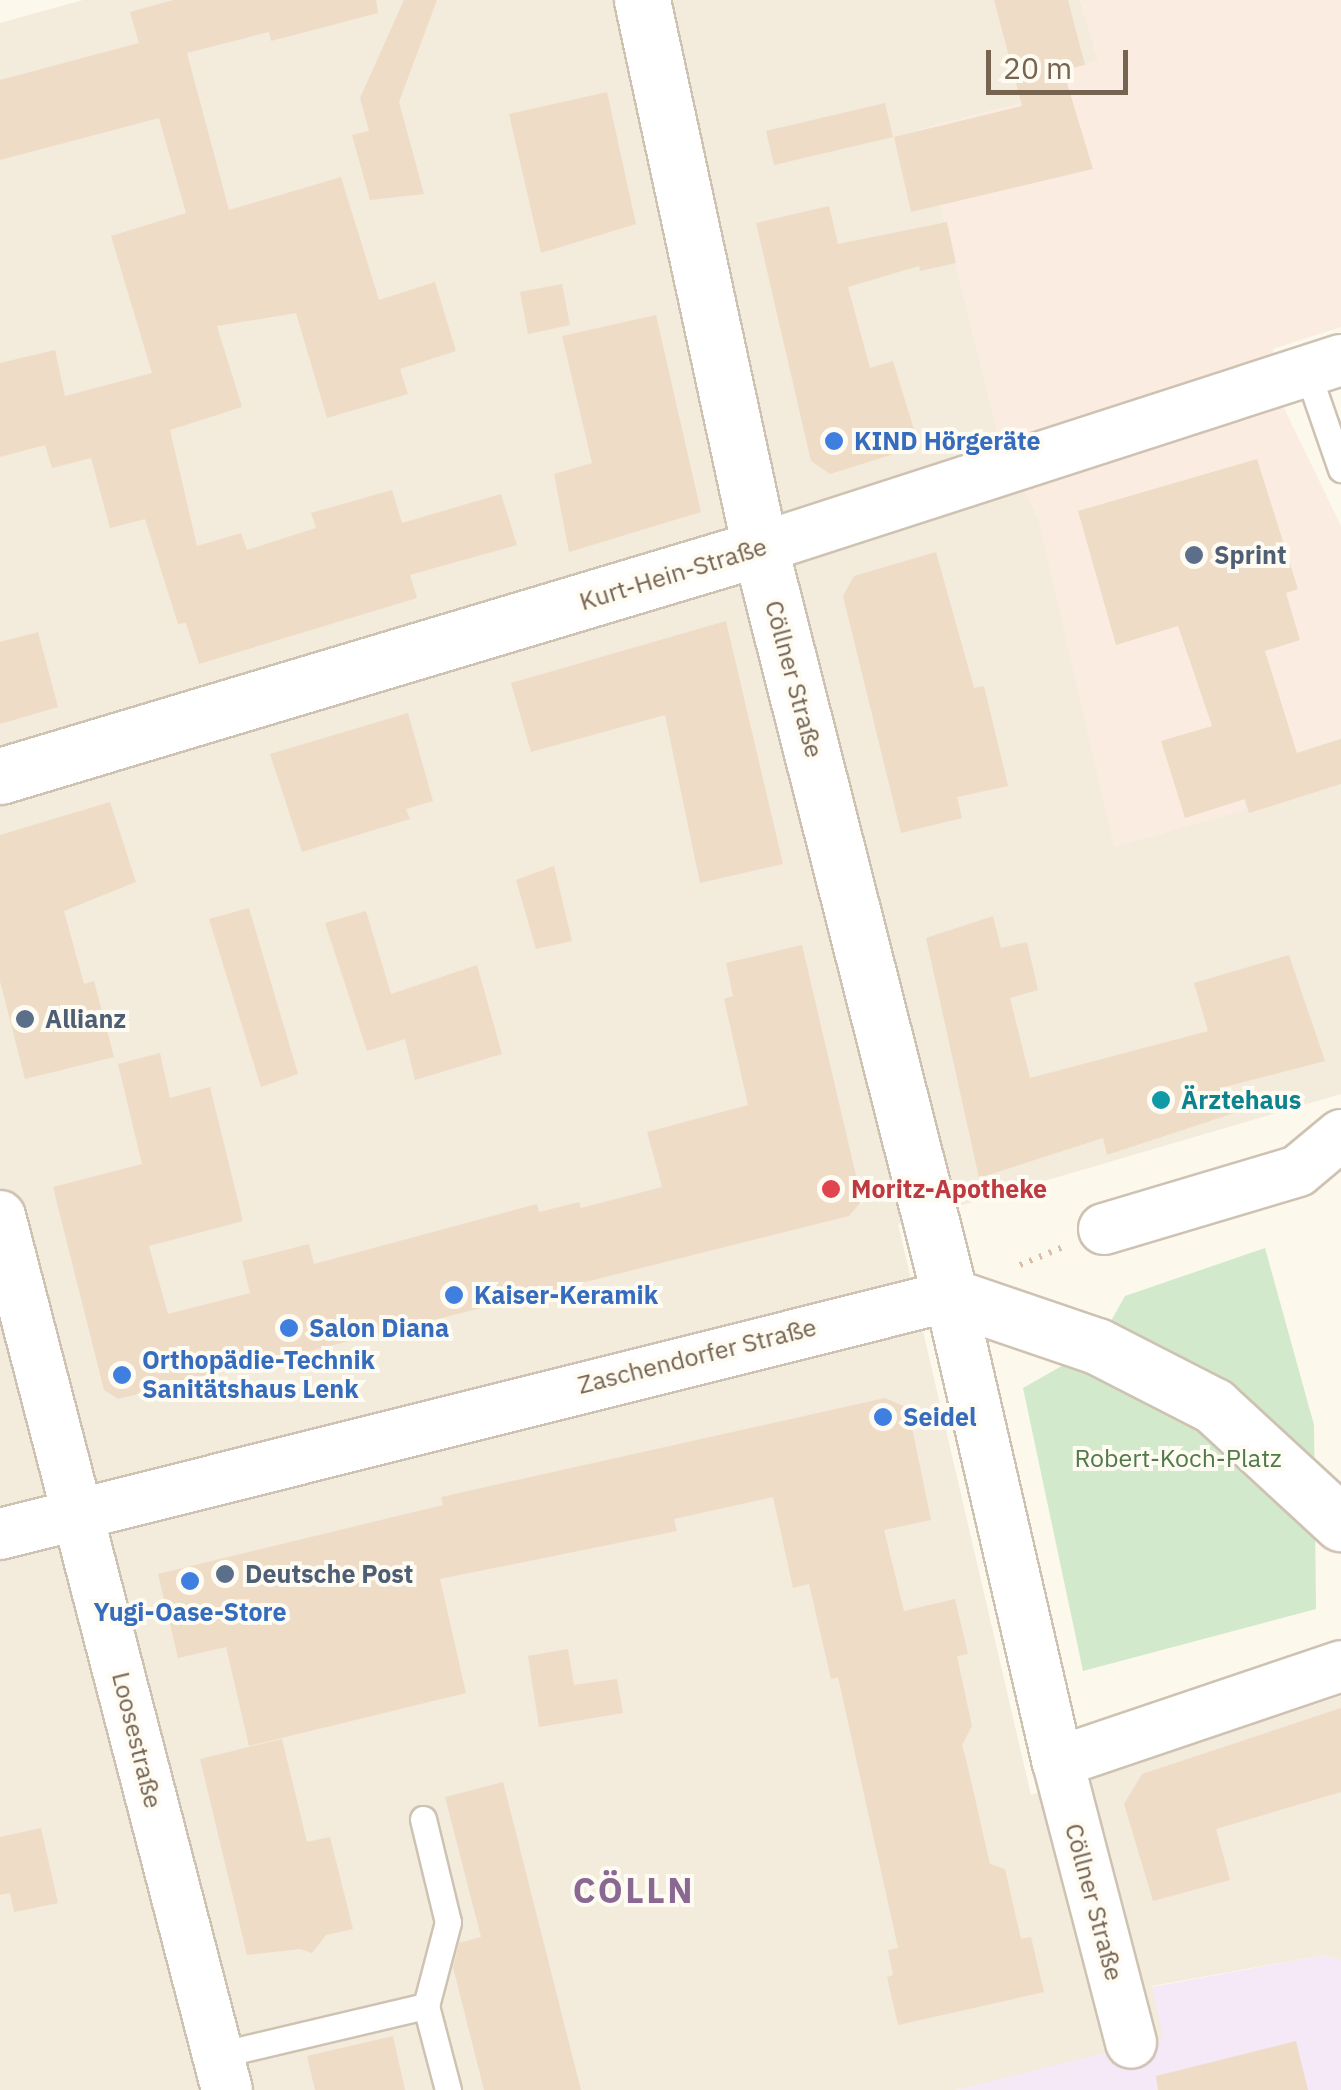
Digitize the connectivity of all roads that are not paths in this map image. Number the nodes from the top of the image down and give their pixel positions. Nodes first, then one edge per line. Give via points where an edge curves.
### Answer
1 (642, 0) edge
2 (1324, 365) edge
3 (1341, 469) edge
4 (760, 548) junction
5 (0, 776) edge
6 (1341, 1135) edge
7 (0, 1216) edge
8 (1104, 1229) road end
9 (950, 1296) junction
10 (79, 1512) junction
11 (1341, 1523) edge
12 (0, 1534) edge
13 (1341, 1666) edge
14 (1058, 1762) junction
15 (423, 1819) dead end
16 (426, 2006) junction
17 (1131, 2043) dead end
18 (223, 2072) edge
19 (448, 2090) edge

1 - 4 street, Cöllner Straße
2 - 3 lane
2 - 4 street, Kurt-Hein-Straße
4 - 5 street, Kurt-Hein-Straße
4 - 9 street, Cöllner Straße
6 - 8 street via 1298,1171
7 - 10 street, Loosestraße
9 - 10 street, Zaschendorfer Straße
9 - 11 street via 1098,1346 1214,1406
9 - 14 street
10 - 12 street, Zaschendorfer Straße
10 - 18 street, Loosestraße
13 - 14 street
14 - 17 street, Cöllner Straße
15 - 16 lane via 448,1922
16 - 18 lane
16 - 19 lane

